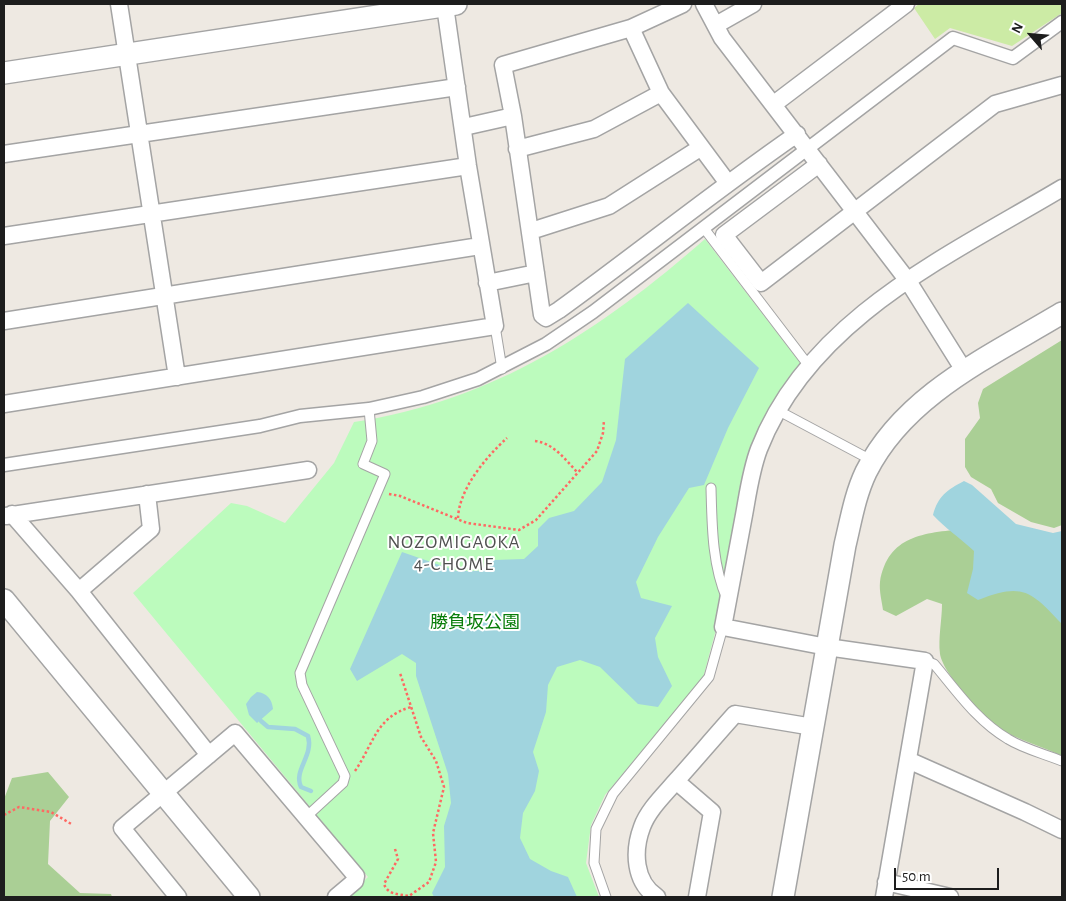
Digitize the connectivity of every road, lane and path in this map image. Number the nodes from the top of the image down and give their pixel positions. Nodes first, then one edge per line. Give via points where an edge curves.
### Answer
1 (120, 4) edge
2 (683, 4) edge
3 (704, 4) edge
4 (753, 4) edge
5 (906, 4) edge
6 (450, 5) edge
7 (1062, 22) edge
8 (716, 26) junction
9 (632, 28) junction
10 (129, 53) junction
11 (4, 73) edge
12 (1062, 85) edge
13 (457, 87) junction
14 (661, 93) junction
15 (774, 104) junction
16 (513, 116) junction
17 (464, 127) junction
18 (140, 133) junction
19 (797, 134) junction
20 (700, 148) junction
21 (807, 148) junction
22 (517, 149) junction
23 (4, 154) edge
24 (819, 164) junction
25 (468, 166) junction
26 (727, 182) junction
27 (1062, 188) edge
28 (856, 212) junction
29 (152, 213) junction
30 (703, 227) junction
31 (531, 231) junction
32 (4, 236) edge
33 (480, 246) junction
34 (536, 273) junction
35 (908, 280) junction
36 (487, 283) junction
37 (164, 296) junction
38 (1062, 313) edge
39 (4, 321) edge
40 (495, 326) junction
41 (808, 366) junction
42 (502, 369) junction
43 (965, 372) junction
44 (178, 377) junction
45 (4, 404) edge
46 (369, 409) junction
47 (779, 411) junction
48 (604, 420) dead end
49 (507, 438) dead end
50 (535, 441) dead end
51 (873, 461) junction
52 (4, 465) edge
53 (308, 470) dead end
54 (577, 472) junction
55 (711, 488) dead end
56 (377, 492) junction
57 (147, 494) junction
58 (8, 515) edge
59 (458, 518) junction
60 (79, 591) junction
61 (4, 600) edge
62 (728, 601) junction
63 (722, 627) junction
64 (827, 647) junction
65 (925, 661) junction
66 (400, 673) dead end
67 (411, 707) junction
68 (813, 727) junction
69 (209, 755) junction
70 (908, 760) junction
71 (1062, 761) edge
72 (346, 776) junction
73 (676, 781) junction
74 (163, 792) junction
75 (4, 815) edge
76 (306, 817) junction
77 (73, 825) dead end
78 (1062, 830) edge
79 (395, 849) dead end
80 (885, 890) edge
81 (178, 897) edge
82 (249, 897) edge
83 (336, 897) edge
84 (606, 897) edge
85 (656, 897) edge
86 (697, 897) edge
87 (783, 897) edge
88 (950, 897) edge

1 - 10 street
2 - 9 street
3 - 8 street
4 - 8 street
5 - 15 street
6 - 10 street
6 - 13 street
7 - 21 street via 1013,58 952,38
8 - 15 street
9 - 14 street
9 - 16 street via 502,65
10 - 11 street
10 - 18 street
12 - 28 street via 995,104
13 - 17 street
13 - 18 street
14 - 20 street
14 - 22 street via 594,129
15 - 19 street
16 - 17 street
16 - 22 street
17 - 25 street
18 - 23 street
18 - 29 street
19 - 21 street
19 - 26 street
20 - 26 street
20 - 31 street via 609,206
21 - 24 street
21 - 30 street
22 - 31 street
24 - 28 street
24 - 28 street via 724,235 761,283
25 - 29 street
25 - 33 street
26 - 34 street via 639,253 546,318 542,315
27 - 35 street
28 - 35 street
29 - 32 street
29 - 37 street
30 - 41 lane
30 - 42 street via 593,312
31 - 34 street
33 - 36 street
33 - 37 street
34 - 36 street
35 - 41 street via 874,304
35 - 43 street
36 - 40 street
37 - 39 street
37 - 44 street
38 - 43 street
40 - 42 lane
40 - 44 street
41 - 47 street
42 - 46 street via 423,397
43 - 51 street via 910,412
44 - 45 street
46 - 52 street via 310,415 260,426
46 - 56 lane via 372,441 363,464 385,474
47 - 51 lane
47 - 62 street via 759,449 751,477
48 - 54 path via 597,451
49 - 59 path via 477,469 458,509
50 - 54 path via 554,448
51 - 64 street via 857,495
53 - 57 street
54 - 59 path via 536,520 519,530 467,523
55 - 62 lane via 719,581
56 - 59 path via 400,496
56 - 72 lane via 300,673 302,685
57 - 58 street
57 - 60 street via 151,529
58 - 60 street
60 - 69 street
61 - 74 street
62 - 63 street
63 - 64 street
63 - 84 lane via 708,677 613,794 596,829 594,863
64 - 65 street
64 - 68 street
65 - 70 street
65 - 71 lane via 934,664 993,729 1009,740
66 - 67 path
67 - 72 path via 397,711 384,721 354,773
67 - 79 path via 421,737 436,760 444,787 433,833 436,862 428,882 409,896 392,894 384,884 398,858
68 - 73 street via 735,714
68 - 87 street
69 - 74 street
69 - 76 street via 236,733
70 - 78 street
70 - 80 street
72 - 76 lane via 344,783
73 - 85 street via 642,826 637,842 636,861 640,876
73 - 86 street via 712,812
74 - 81 street via 122,828
74 - 82 street
75 - 77 path via 18,807 51,812
76 - 83 street via 356,876
80 - 88 street

